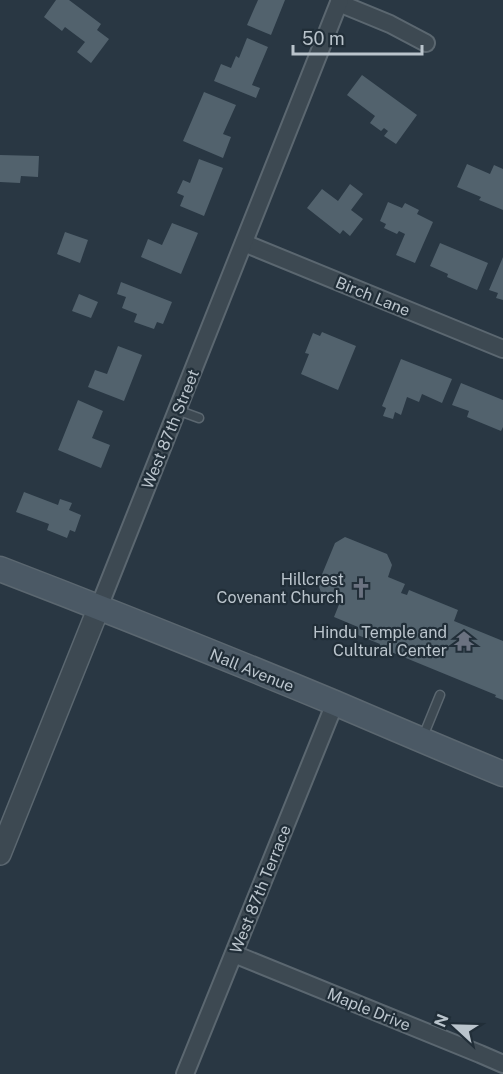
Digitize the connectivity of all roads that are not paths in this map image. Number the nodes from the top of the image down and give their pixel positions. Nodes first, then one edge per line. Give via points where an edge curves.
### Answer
1 (340, 2) edge
2 (426, 43) dead end
3 (244, 243) junction
4 (503, 349) edge
5 (177, 410) junction
6 (199, 418) dead end
7 (0, 569) edge
8 (99, 607) junction
9 (440, 695) dead end
10 (335, 704) junction
11 (421, 741) junction
12 (503, 774) edge
13 (0, 854) edge
14 (234, 954) junction
15 (503, 1064) edge
16 (185, 1074) edge

1 - 2 street, West 87th Street
1 - 3 street, West 87th Street
3 - 4 street, Birch Lane
3 - 5 street, West 87th Street
5 - 6 lane
5 - 8 street, West 87th Street
7 - 8 main road, Nall Avenue
8 - 10 main road, Nall Avenue
8 - 13 street, West 87th Street
9 - 11 lane
10 - 11 main road, Nall Avenue
10 - 14 street, West 87th Terrace
11 - 12 main road, Nall Avenue
14 - 15 street, Maple Drive
14 - 16 street, West 87th Terrace

